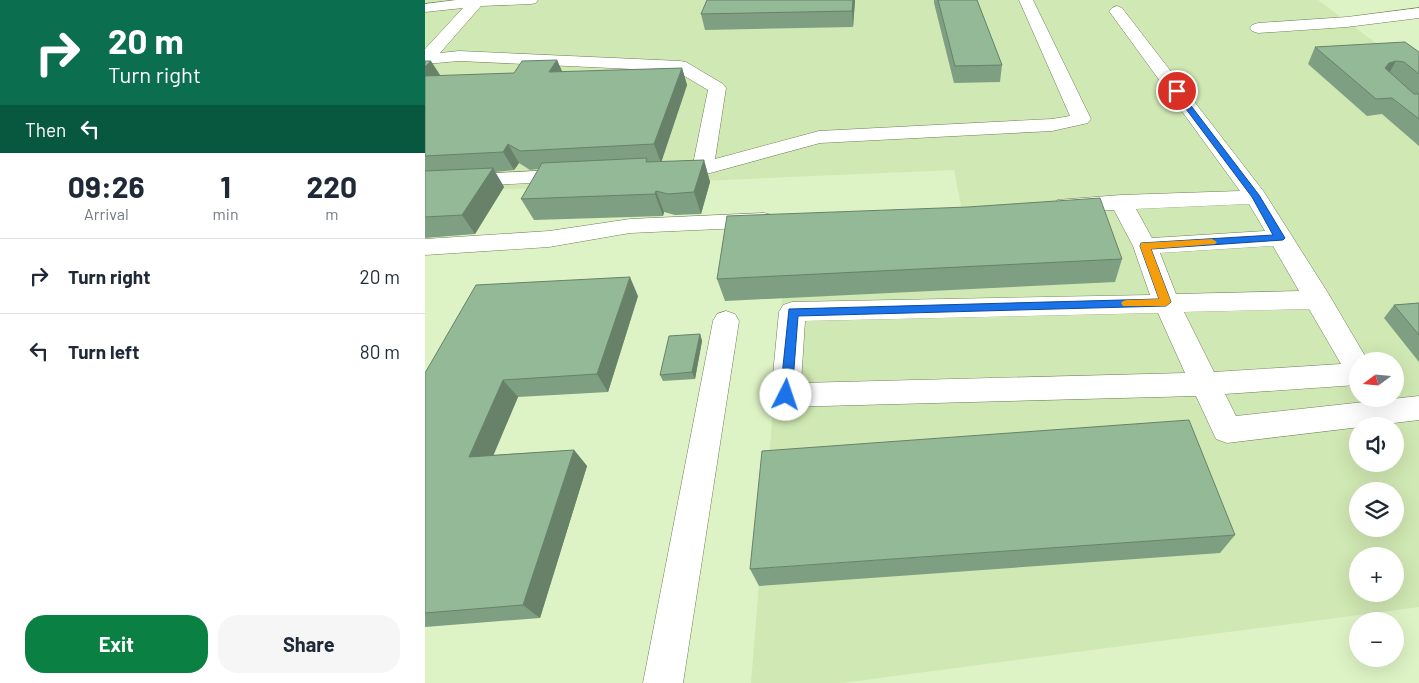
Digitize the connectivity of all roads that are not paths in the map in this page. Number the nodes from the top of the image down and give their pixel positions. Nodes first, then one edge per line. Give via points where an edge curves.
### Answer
1 (531, 0) edge
2 (1026, 0) edge
3 (1396, 0) edge
4 (477, 2) junction
5 (425, 8) edge
6 (1117, 11) dead end
7 (1417, 14) edge
8 (1258, 28) dead end
9 (425, 59) edge
10 (594, 174) edge
11 (425, 183) edge
12 (1256, 197) junction
13 (1121, 202) junction
14 (1042, 206) edge
15 (787, 219) edge
16 (1280, 238) junction
17 (1145, 246) junction
18 (425, 247) edge
19 (1319, 300) junction
20 (1166, 302) junction
21 (726, 321) dead end
22 (1349, 353) edge
23 (1349, 375) edge
24 (1203, 384) junction
25 (1384, 408) edge
26 (663, 683) edge

1 - 4 street
2 - 9 street via 1081,119 1052,125 819,137 693,169 717,88 679,66 459,56
3 - 7 street
4 - 5 street
4 - 9 street
6 - 12 street
7 - 8 street
10 - 11 street
12 - 13 street
12 - 16 street
13 - 14 street
13 - 17 street
15 - 18 street via 631,226 549,239
16 - 17 street
16 - 19 street
17 - 20 street
19 - 20 street
19 - 22 street
20 - 24 street
20 - 24 street via 792,312 786,395
21 - 26 street
23 - 24 street
24 - 25 street via 1227,430

